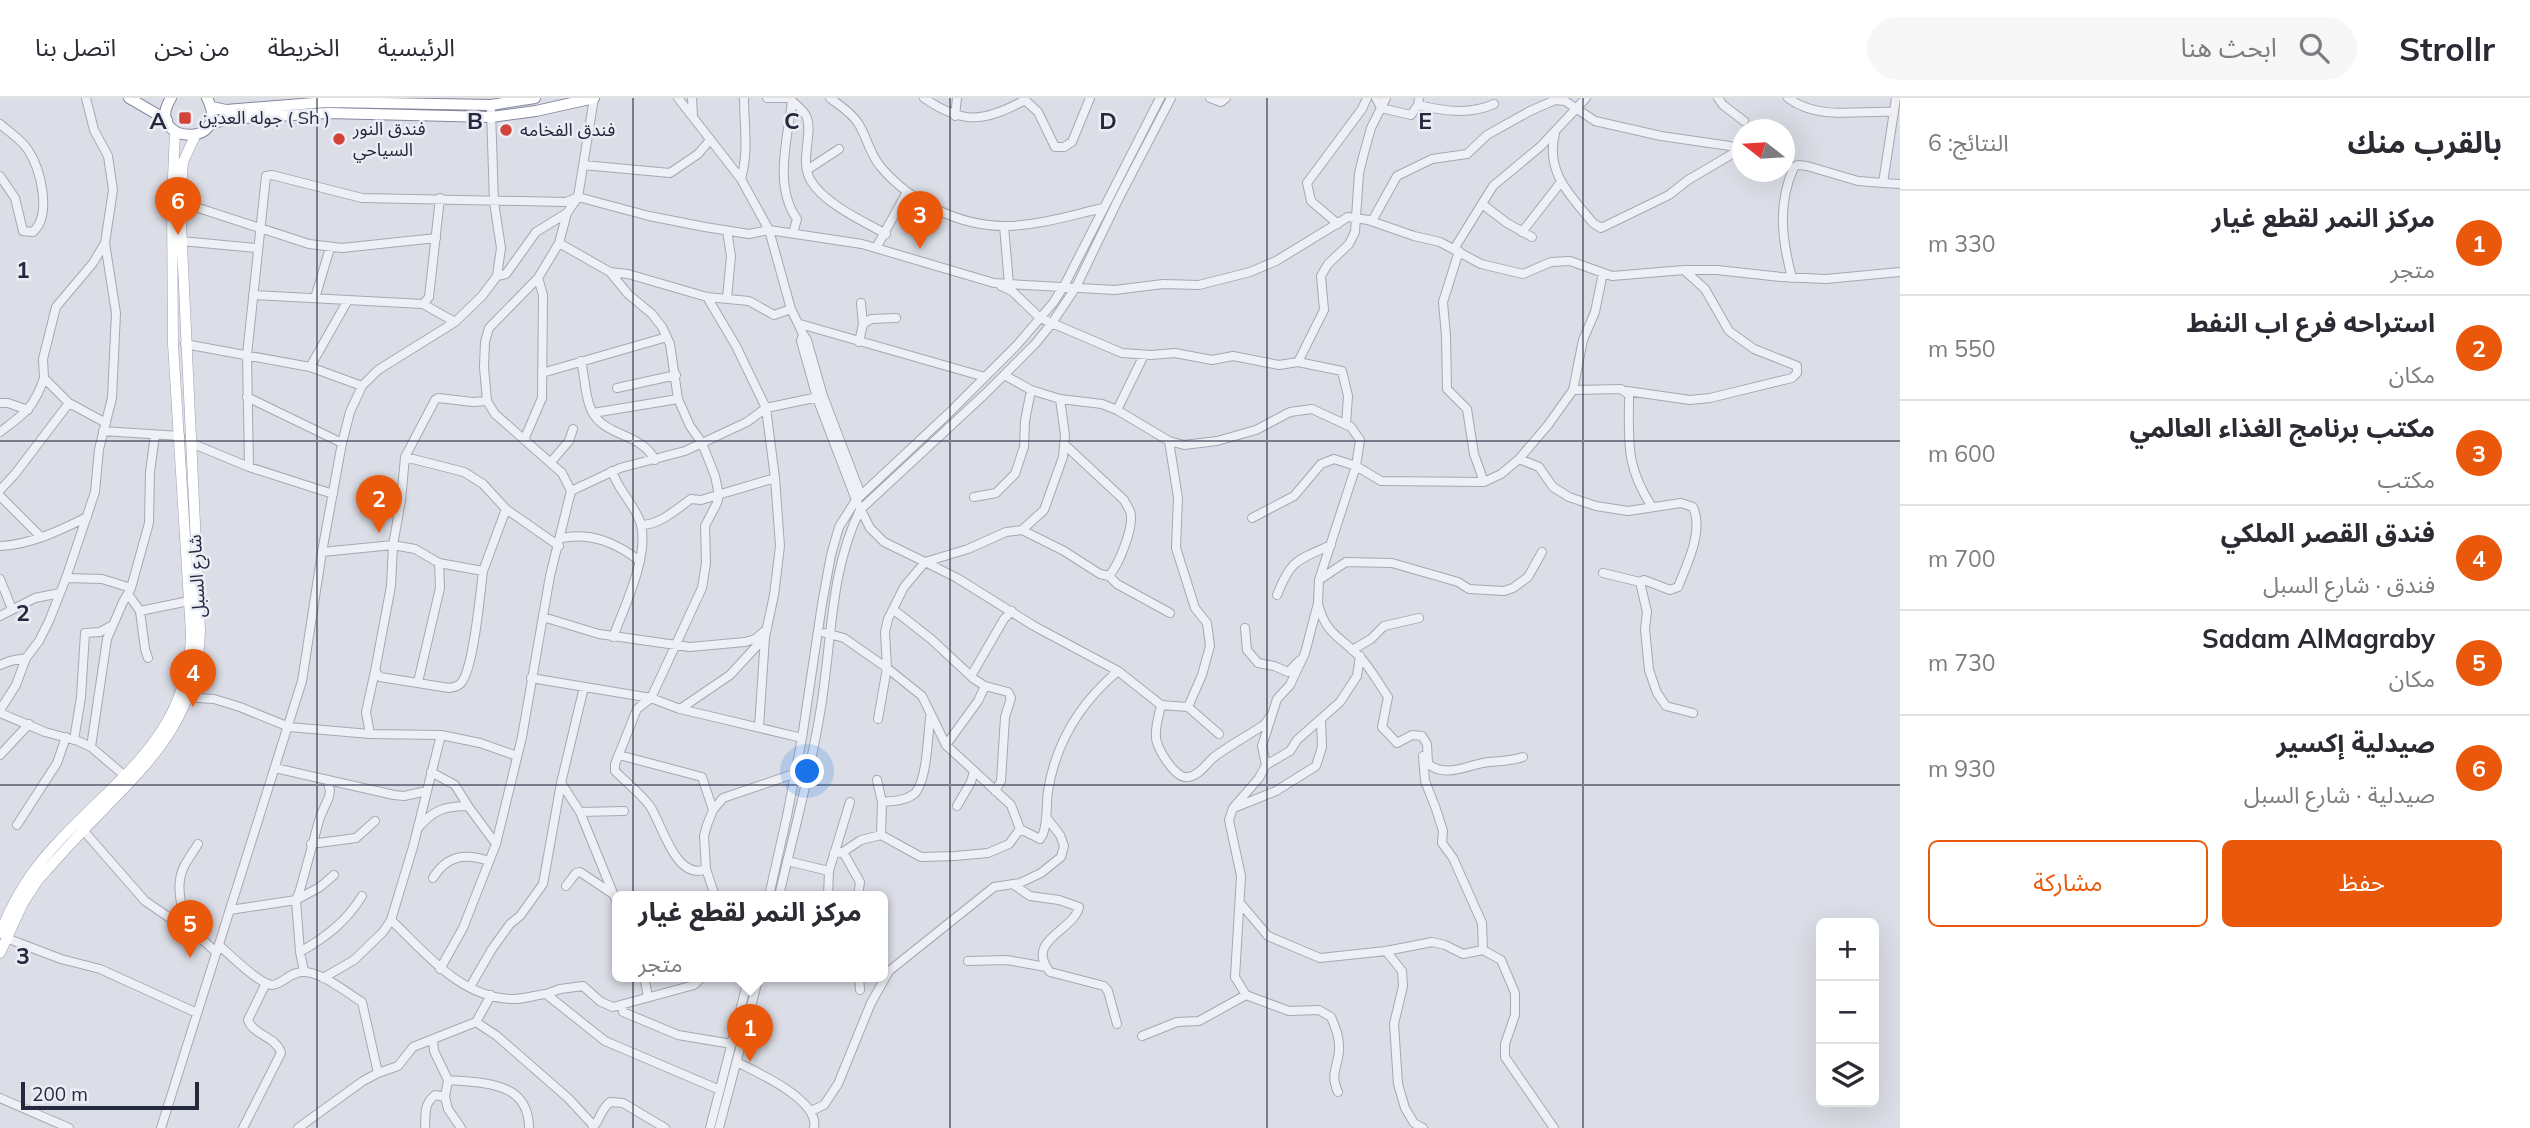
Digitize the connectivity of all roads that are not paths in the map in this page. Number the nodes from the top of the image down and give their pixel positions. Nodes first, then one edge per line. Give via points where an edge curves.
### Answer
1 (86, 98) edge
2 (130, 98) edge
3 (171, 98) edge
4 (535, 98) edge
5 (594, 98) edge
6 (678, 98) edge
7 (692, 98) edge
8 (744, 98) edge
9 (768, 98) edge
10 (830, 98) edge
11 (923, 98) edge
12 (957, 98) edge
13 (1090, 98) edge
14 (1160, 98) edge
15 (1171, 98) edge
16 (1210, 98) edge
17 (1226, 98) edge
18 (1367, 98) edge
19 (1376, 98) edge
20 (1386, 98) edge
21 (1586, 98) edge
22 (1718, 98) edge
23 (1788, 98) edge
24 (1896, 98) edge
25 (790, 99) edge
26 (1026, 99) edge
27 (210, 102) edge
28 (1418, 102) edge
29 (1494, 104) dead end
30 (408, 106) edge
31 (1381, 108) junction
32 (1576, 109) junction
33 (491, 111) junction
34 (1894, 112) junction
35 (955, 116) junction
36 (694, 119) junction
37 (1741, 119) edge
38 (167, 120) junction
39 (0, 124) edge
40 (209, 125) junction
41 (175, 132) junction
42 (1555, 133) junction
43 (195, 136) junction
44 (710, 140) junction
45 (1732, 147) edge
46 (839, 149) dead end
47 (1732, 156) edge
48 (583, 165) junction
49 (1795, 166) edge
50 (807, 170) junction
51 (0, 176) edge
52 (741, 179) junction
53 (1561, 182) junction
54 (1789, 182) edge
55 (1883, 183) junction
56 (1900, 184) edge
57 (907, 192) junction
58 (578, 197) junction
59 (440, 198) junction
60 (180, 202) junction
61 (494, 202) junction
62 (1482, 204) junction
63 (1103, 208) junction
64 (567, 213) junction
65 (1356, 218) junction
66 (1372, 221) junction
67 (1338, 224) junction
68 (1004, 226) junction
69 (259, 229) junction
70 (727, 230) junction
71 (769, 230) junction
72 (1522, 232) junction
73 (793, 233) junction
74 (886, 234) junction
75 (1532, 237) dead end
76 (436, 238) junction
77 (181, 241) junction
78 (104, 243) junction
79 (559, 243) junction
80 (257, 248) junction
81 (330, 248) junction
82 (876, 248) junction
83 (1456, 250) junction
84 (1684, 270) junction
85 (610, 272) junction
86 (1900, 272) edge
87 (1603, 273) junction
88 (497, 276) junction
89 (538, 278) junction
90 (1792, 278) junction
91 (994, 282) junction
92 (1009, 284) junction
93 (1064, 286) junction
94 (1076, 286) junction
95 (253, 295) junction
96 (707, 297) junction
97 (315, 298) junction
98 (727, 298) junction
99 (348, 300) junction
100 (862, 303) dead end
101 (423, 304) junction
102 (791, 309) junction
103 (896, 318) dead end
104 (1041, 318) junction
105 (455, 322) junction
106 (1052, 323) junction
107 (800, 324) junction
108 (863, 324) junction
109 (667, 337) junction
110 (859, 341) junction
111 (185, 344) junction
112 (247, 355) junction
113 (1144, 355) junction
114 (581, 361) junction
115 (1297, 362) junction
116 (310, 367) junction
117 (542, 373) junction
118 (676, 375) junction
119 (1004, 375) junction
120 (985, 377) junction
121 (44, 378) junction
122 (362, 386) junction
123 (617, 388) dead end
124 (1031, 390) junction
125 (1573, 390) junction
126 (1627, 391) junction
127 (247, 397) junction
128 (820, 397) junction
129 (678, 398) junction
130 (1060, 399) junction
131 (487, 401) junction
132 (69, 402) junction
133 (0, 403) edge
134 (766, 408) junction
135 (28, 410) junction
136 (1118, 410) junction
137 (593, 414) junction
138 (1346, 425) junction
139 (104, 427) junction
140 (573, 429) dead end
141 (0, 432) edge
142 (155, 435) junction
143 (180, 436) junction
144 (524, 440) junction
145 (1169, 441) junction
146 (191, 443) junction
147 (342, 443) junction
148 (702, 443) junction
149 (1064, 444) junction
150 (405, 457) junction
151 (1519, 459) junction
152 (655, 460) junction
153 (551, 462) junction
154 (1356, 466) junction
155 (249, 467) junction
156 (612, 471) junction
157 (775, 478) junction
158 (1484, 482) junction
159 (0, 490) edge
160 (571, 491) junction
161 (333, 494) junction
162 (719, 495) junction
163 (0, 496) edge
164 (858, 497) junction
165 (974, 497) dead end
166 (1652, 507) junction
167 (506, 509) junction
168 (860, 510) junction
169 (87, 517) junction
170 (1252, 518) dead end
171 (641, 525) junction
172 (1022, 530) junction
173 (40, 536) junction
174 (560, 542) junction
175 (393, 545) junction
176 (1331, 545) junction
177 (0, 546) edge
178 (322, 552) junction
179 (1542, 552) dead end
180 (640, 561) junction
181 (925, 562) junction
182 (439, 563) junction
183 (484, 571) junction
184 (1603, 573) dead end
185 (1109, 576) junction
186 (66, 578) junction
187 (0, 579) edge
188 (1319, 580) junction
189 (1640, 582) junction
190 (129, 591) junction
191 (60, 593) junction
192 (1277, 594) dead end
193 (189, 601) junction
194 (1318, 603) junction
195 (12, 609) junction
196 (894, 610) junction
197 (140, 611) junction
198 (1012, 611) junction
199 (1170, 614) dead end
200 (0, 616) edge
201 (543, 617) junction
202 (1419, 618) dead end
203 (113, 624) junction
204 (1245, 628) dead end
205 (818, 631) junction
206 (766, 633) junction
207 (829, 634) junction
208 (613, 637) junction
209 (677, 645) junction
210 (1352, 650) junction
211 (1305, 653) junction
212 (1360, 656) junction
213 (26, 658) junction
214 (148, 658) dead end
215 (0, 665) edge
216 (887, 668) junction
217 (375, 671) junction
218 (1118, 671) junction
219 (971, 676) junction
220 (531, 678) junction
221 (418, 682) junction
222 (985, 686) junction
223 (584, 687) junction
224 (184, 698) junction
225 (651, 698) junction
226 (1161, 705) junction
227 (1188, 707) junction
228 (680, 709) junction
229 (1273, 709) junction
230 (0, 711) edge
231 (1693, 713) dead end
232 (930, 717) junction
233 (878, 719) dead end
234 (1321, 719) junction
235 (29, 724) junction
236 (289, 727) junction
237 (759, 727) junction
238 (370, 734) junction
239 (1219, 734) dead end
240 (441, 735) junction
241 (1422, 736) junction
242 (70, 738) junction
243 (802, 738) junction
244 (946, 746) junction
245 (91, 747) junction
246 (0, 755) edge
247 (618, 755) junction
248 (517, 756) junction
249 (1523, 757) dead end
250 (1266, 765) junction
251 (275, 768) junction
252 (808, 769) junction
253 (974, 771) junction
254 (431, 772) junction
255 (795, 773) junction
256 (125, 776) junction
257 (877, 780) dead end
258 (327, 781) junction
259 (561, 783) junction
260 (427, 791) junction
261 (995, 791) junction
262 (850, 802) dead end
263 (882, 802) junction
264 (468, 806) junction
265 (957, 806) dead end
266 (1233, 808) junction
267 (713, 810) junction
268 (624, 811) dead end
269 (580, 812) junction
270 (1046, 817) junction
271 (375, 821) dead end
272 (17, 825) dead end
273 (1020, 829) junction
274 (83, 830) junction
275 (416, 830) junction
276 (881, 835) junction
277 (198, 844) dead end
278 (312, 844) junction
279 (496, 844) junction
280 (838, 853) junction
281 (489, 861) junction
282 (787, 861) junction
283 (706, 869) junction
284 (829, 871) junction
285 (334, 875) dead end
286 (433, 878) dead end
287 (1014, 885) junction
288 (566, 886) dead end
289 (613, 891) edge
290 (713, 891) edge
291 (770, 891) edge
292 (780, 891) edge
293 (828, 891) edge
294 (859, 891) edge
295 (362, 896) dead end
296 (612, 896) edge
297 (296, 900) junction
298 (1241, 904) junction
299 (230, 910) junction
300 (391, 920) junction
301 (182, 926) junction
302 (3, 936) edge
303 (217, 949) junction
304 (1483, 950) junction
305 (1386, 951) junction
306 (300, 952) junction
307 (0, 953) edge
308 (968, 961) dead end
309 (1046, 967) junction
310 (440, 969) junction
311 (304, 971) junction
312 (888, 973) edge
313 (323, 978) junction
314 (645, 982) edge
315 (697, 982) edge
316 (747, 982) edge
317 (758, 982) edge
318 (859, 982) edge
319 (883, 982) edge
320 (266, 983) junction
321 (470, 987) junction
322 (860, 990) dead end
323 (546, 994) junction
324 (491, 995) junction
325 (1246, 995) junction
326 (648, 996) junction
327 (622, 1005) junction
328 (197, 1013) junction
329 (476, 1022) junction
330 (1117, 1024) dead end
331 (736, 1026) junction
332 (746, 1028) junction
333 (1142, 1035) dead end
334 (433, 1039) junction
335 (732, 1044) junction
336 (737, 1062) junction
337 (378, 1073) junction
338 (448, 1080) junction
339 (720, 1090) junction
340 (1338, 1092) dead end
341 (446, 1097) junction
342 (0, 1098) edge
343 (811, 1111) junction
344 (655, 1126) edge
345 (303, 1127) edge
346 (69, 1128) edge
347 (161, 1128) edge
348 (243, 1128) edge
349 (425, 1128) edge
350 (460, 1128) edge
351 (528, 1128) edge
352 (593, 1128) edge
353 (665, 1128) edge
354 (709, 1128) edge
355 (719, 1128) edge
356 (814, 1128) edge
357 (1423, 1128) edge
358 (1554, 1128) edge

1 - 78 street via 94,131 108,156 113,190
2 - 38 highway
3 - 38 highway
4 - 33 highway
5 - 33 highway via 536,110
5 - 48 street
6 - 36 street
7 - 36 street
8 - 52 street via 747,146
9 - 25 street
10 - 57 street via 858,122 871,155
11 - 35 street
12 - 35 street
13 - 26 street via 1072,142 1063,148 1055,148 1038,112
14 - 63 street
15 - 94 street
16 - 17 street via 1221,102
18 - 67 street via 1307,183 1311,201
19 - 31 street
20 - 31 street
21 - 32 street
22 - 37 street
23 - 34 street via 1815,111
24 - 34 street
25 - 50 street via 807,116
25 - 73 street via 784,147 785,184 797,219
26 - 35 street via 1000,113
27 - 30 highway via 226,110 327,102
27 - 40 highway
28 - 29 street via 1450,112
28 - 31 street via 1411,115
30 - 33 highway
30 - 40 highway via 226,119
31 - 65 street via 1359,173
32 - 42 street
32 - 45 street via 1595,121
32 - 66 street via 1556,100 1487,135 1467,154 1432,159 1397,176
33 - 61 street
34 - 55 street
36 - 44 street
38 - 41 highway
39 - 51 street via 27,148 39,170 44,216 33,232 23,232 15,198
40 - 43 highway
41 - 43 highway
41 - 143 main road, شارع السبل via 173,344
42 - 53 street via 1552,160
42 - 62 street via 1493,186
43 - 60 main road, شارع السبل via 183,162
44 - 48 street via 670,173
44 - 52 street
46 - 50 street
47 - 53 street via 1670,195 1601,228
48 - 58 street
49 - 55 street
50 - 74 street via 820,192
52 - 71 street
53 - 72 street
54 - 90 street via 1782,227
55 - 56 street
57 - 68 street via 948,214
57 - 74 street
58 - 61 street via 566,202
58 - 64 street
58 - 70 street
59 - 61 street
59 - 69 street via 350,197 266,176
59 - 76 street
60 - 69 street
60 - 77 main road, شارع السبل
61 - 88 street via 502,248
62 - 72 street
62 - 83 street
63 - 68 street
63 - 93 street
64 - 79 street
64 - 88 street via 536,232 506,274
65 - 66 street
65 - 67 street
65 - 115 street via 1349,244 1321,276 1324,310
66 - 83 street
67 - 94 street via 1276,261 1199,285 1115,290
68 - 92 street
69 - 80 street
69 - 81 street
70 - 71 street via 748,234
70 - 98 street via 731,256
71 - 73 street
71 - 102 street
72 - 75 street
73 - 82 street
74 - 82 street
76 - 81 street
76 - 101 street via 429,298
77 - 80 street
77 - 111 main road, شارع السبل
78 - 121 street via 57,307 43,359
78 - 139 street via 116,313 112,398
79 - 85 street
79 - 89 street
80 - 95 street
81 - 97 street
82 - 91 street
83 - 87 street via 1481,264 1523,274 1551,262 1570,261
83 - 158 street via 1443,302 1447,389 1466,409
84 - 87 street
84 - 90 street
84 - 126 street via 1705,289 1729,331 1754,349 1797,366 1797,373 1710,398 1690,400
85 - 96 street
85 - 109 street via 652,314
86 - 90 street
87 - 125 street
88 - 105 street
89 - 117 street via 543,295
89 - 131 street via 489,328 485,342
91 - 92 street
91 - 104 street via 1012,291
92 - 93 street
93 - 94 street
93 - 104 street
94 - 106 street
95 - 97 street
95 - 112 street
96 - 98 street
96 - 134 street
97 - 99 street
98 - 102 street via 749,301 774,314
99 - 101 street
99 - 116 street
100 - 108 street
101 - 105 street
102 - 107 street
103 - 108 street
104 - 106 street
104 - 120 street
105 - 122 street via 378,370
106 - 113 street via 1122,353
106 - 119 street
107 - 110 street
107 - 128 street via 801,341
108 - 110 street
109 - 114 street
109 - 118 street
110 - 120 street
111 - 112 street
111 - 146 main road, شارع السبل
112 - 116 street
112 - 127 street
113 - 115 street via 1175,353 1212,360 1233,356 1279,365
113 - 136 street
114 - 117 street
114 - 137 street
115 - 138 street via 1342,370 1348,396
116 - 122 street
117 - 144 street via 542,398
118 - 123 street
118 - 129 street
119 - 124 street
119 - 168 street
120 - 164 street
121 - 132 street
121 - 135 street
122 - 147 street
124 - 130 street
124 - 165 street via 1024,447 1015,474 996,493
125 - 126 street
125 - 151 street
126 - 166 street via 1632,467
127 - 147 street
127 - 155 street
128 - 134 street
128 - 164 street
129 - 137 street
129 - 148 street
130 - 136 street
130 - 149 street
131 - 144 street
131 - 150 street via 435,400
132 - 139 street
132 - 159 street
133 - 135 street
134 - 148 street
134 - 157 street
135 - 141 street
136 - 145 street
137 - 152 street via 603,425 646,446
138 - 145 street via 1312,410 1290,412 1256,430 1217,441
138 - 154 street via 1360,440
139 - 142 street
139 - 169 street
140 - 153 street
142 - 143 street
142 - 190 street via 149,523
143 - 193 main road, شارع السبل
144 - 153 street
145 - 227 street via 1178,498 1175,548 1195,608 1207,623 1210,646
146 - 155 street
146 - 224 main road, شارع السبل via 200,631 198,667
147 - 161 street
148 - 152 street
148 - 162 street
149 - 172 street via 1044,510
149 - 185 street via 1130,511 1125,544
150 - 167 street via 464,472 483,484
150 - 175 street
151 - 158 street
151 - 166 street via 1539,467 1553,487 1569,497 1628,511
152 - 156 street
153 - 160 street
154 - 158 street via 1381,481
154 - 170 street via 1334,460 1321,464 1294,496
154 - 176 street
155 - 161 street
156 - 160 street
156 - 171 street
157 - 162 street
157 - 206 street via 780,546
160 - 174 street
161 - 178 street
162 - 171 street via 691,499 659,521
162 - 209 street via 705,526 702,588
163 - 173 street
164 - 168 street
164 - 205 street via 839,527
166 - 189 street via 1685,503 1697,515 1697,528 1675,590
167 - 174 street
167 - 183 street
168 - 181 street via 884,542
168 - 207 street via 847,541
169 - 173 street
169 - 186 street
171 - 180 street
172 - 181 street
172 - 185 street
173 - 177 street
174 - 180 street via 586,535 622,548
174 - 201 street
175 - 178 street
175 - 182 street via 415,549
175 - 217 street via 391,586
176 - 188 street
176 - 192 street via 1295,561
178 - 236 street via 302,681
179 - 188 street via 1528,577 1504,590 1469,589 1392,563 1346,562
180 - 208 street
181 - 196 street via 904,587
181 - 198 street
182 - 183 street
182 - 221 street via 440,588
183 - 221 street via 464,680 449,688
184 - 189 street
185 - 199 street
186 - 190 street via 102,579
186 - 191 street
187 - 195 street
188 - 194 street
189 - 231 street via 1647,612 1644,629 1649,670 1657,693 1666,706
190 - 197 street
190 - 203 street
191 - 195 street
191 - 213 street via 39,641
193 - 197 street
193 - 224 main road, شارع السبل
194 - 210 street via 1329,631
194 - 211 street
195 - 200 street
196 - 216 street via 885,632
196 - 219 street
197 - 214 street
198 - 218 street
198 - 219 street
201 - 208 street
201 - 220 street
202 - 210 street via 1384,626
203 - 242 street via 100,632 85,633 81,697
203 - 245 street
204 - 211 street via 1247,650 1258,663 1287,672
205 - 207 street
205 - 243 street
206 - 209 street via 746,642
206 - 228 street via 730,675
206 - 237 street
207 - 216 street via 844,638
207 - 252 street via 821,713
208 - 209 street
209 - 225 street
210 - 212 street
211 - 229 street
212 - 234 street via 1351,688
212 - 241 street via 1388,697 1382,727 1397,743 1412,735
213 - 215 street
213 - 230 street
216 - 232 street via 922,696
216 - 233 street
217 - 221 street via 380,677
217 - 238 street via 366,712
218 - 226 street
218 - 270 street via 1094,691 1071,726 1055,764
219 - 222 street
220 - 223 street
220 - 248 street
222 - 244 street
222 - 261 street via 1008,692 1011,698 1005,717 1001,781
223 - 225 street
223 - 259 street
224 - 236 street via 240,706
224 - 256 main road, شارع السبل
224 - 274 main road, شارع السبل via 174,728 154,757
225 - 228 street
225 - 247 street via 637,709
226 - 227 street
226 - 229 street via 1158,748 1181,777 1188,778 1265,724
227 - 239 street
228 - 237 street
229 - 250 street via 1262,746
230 - 235 street
232 - 244 street
232 - 263 street via 922,782 914,794
234 - 250 street via 1290,751
234 - 266 street via 1322,747 1316,766 1276,791
235 - 242 street
235 - 246 street
236 - 238 street
236 - 251 street
237 - 243 street
238 - 240 street
240 - 248 street
240 - 254 street
241 - 249 street via 1428,764 1441,770
241 - 304 street via 1425,781 1437,808 1443,843 1482,923
242 - 245 street
242 - 272 street
243 - 255 street
244 - 253 street
245 - 256 street
247 - 267 street via 702,777
247 - 283 street via 615,771 649,806 676,857 695,871
248 - 279 street
250 - 266 street
251 - 258 street
251 - 299 street
252 - 255 street
252 - 282 street
253 - 261 street
253 - 265 street
254 - 260 street
254 - 264 street via 455,785
255 - 267 street via 723,798
255 - 291 street
256 - 302 main road, شارع السبل via 30,876
257 - 263 street
258 - 260 street via 404,796
258 - 278 street via 329,797
259 - 269 street
259 - 321 street via 543,884 492,949
260 - 275 street
261 - 273 street via 1011,805
262 - 280 street
263 - 276 street
264 - 275 street via 436,810
264 - 279 street
266 - 298 street via 1229,820 1241,876
267 - 283 street via 704,836
268 - 269 street
269 - 289 street
270 - 273 street via 1040,839
270 - 287 street via 1060,835 1061,857 1041,873
271 - 278 street via 356,838
273 - 276 street via 1009,844 998,849 955,856 921,857
274 - 301 street via 145,901
274 - 302 main road, شارع السبل via 38,880
275 - 300 street
276 - 280 street
277 - 301 street via 179,881
278 - 297 street
279 - 281 street
280 - 284 street
280 - 294 street via 860,882
281 - 286 street via 461,857 441,865
281 - 310 street via 466,921
282 - 284 street
282 - 292 street
283 - 290 street
284 - 293 street
285 - 297 street
287 - 309 street via 1030,896 1079,907 1074,920 1048,939
287 - 312 street via 994,887
288 - 296 street via 580,872
295 - 306 street via 326,937
297 - 299 street
297 - 306 street
298 - 305 street via 1268,936 1320,958
298 - 325 street via 1235,977
299 - 303 street
300 - 310 street
300 - 313 street via 354,960
301 - 303 street
302 - 307 main road, شارع السبل
302 - 328 street via 100,969
303 - 320 street
303 - 328 street
304 - 305 street via 1463,954 1432,942
304 - 358 street via 1501,960 1515,993 1505,1057
305 - 357 street via 1402,971 1394,1024 1398,1084 1405,1108
306 - 311 street
308 - 309 street via 1007,960
309 - 330 street via 1050,972 1104,986
310 - 321 street
311 - 313 street
311 - 320 street via 277,984
313 - 337 street via 362,1002
314 - 326 street
315 - 326 street
316 - 331 street
317 - 332 street
318 - 322 street
319 - 343 street via 838,1084 824,1105
320 - 348 street via 248,1020 281,1053
321 - 324 street
323 - 324 street via 514,999
323 - 327 street via 578,986 608,1006
323 - 339 street via 605,1041
324 - 329 street
325 - 333 street via 1199,1021 1177,1022
325 - 340 street via 1289,1011 1319,1010 1331,1017 1339,1035 1333,1080
326 - 327 street
327 - 335 street via 623,1012 678,1035
328 - 347 street
329 - 334 street
329 - 352 street via 568,1098
331 - 332 street
331 - 335 street
332 - 336 street
334 - 337 street via 412,1047 398,1066
334 - 338 street
335 - 339 street
336 - 343 street via 797,1096
336 - 355 street
337 - 345 street
338 - 341 street
338 - 351 street via 489,1083 508,1091 525,1106
339 - 354 street
341 - 349 street via 430,1099
341 - 350 street
342 - 346 street
343 - 356 street
344 - 352 street via 623,1103 610,1102
344 - 353 street

